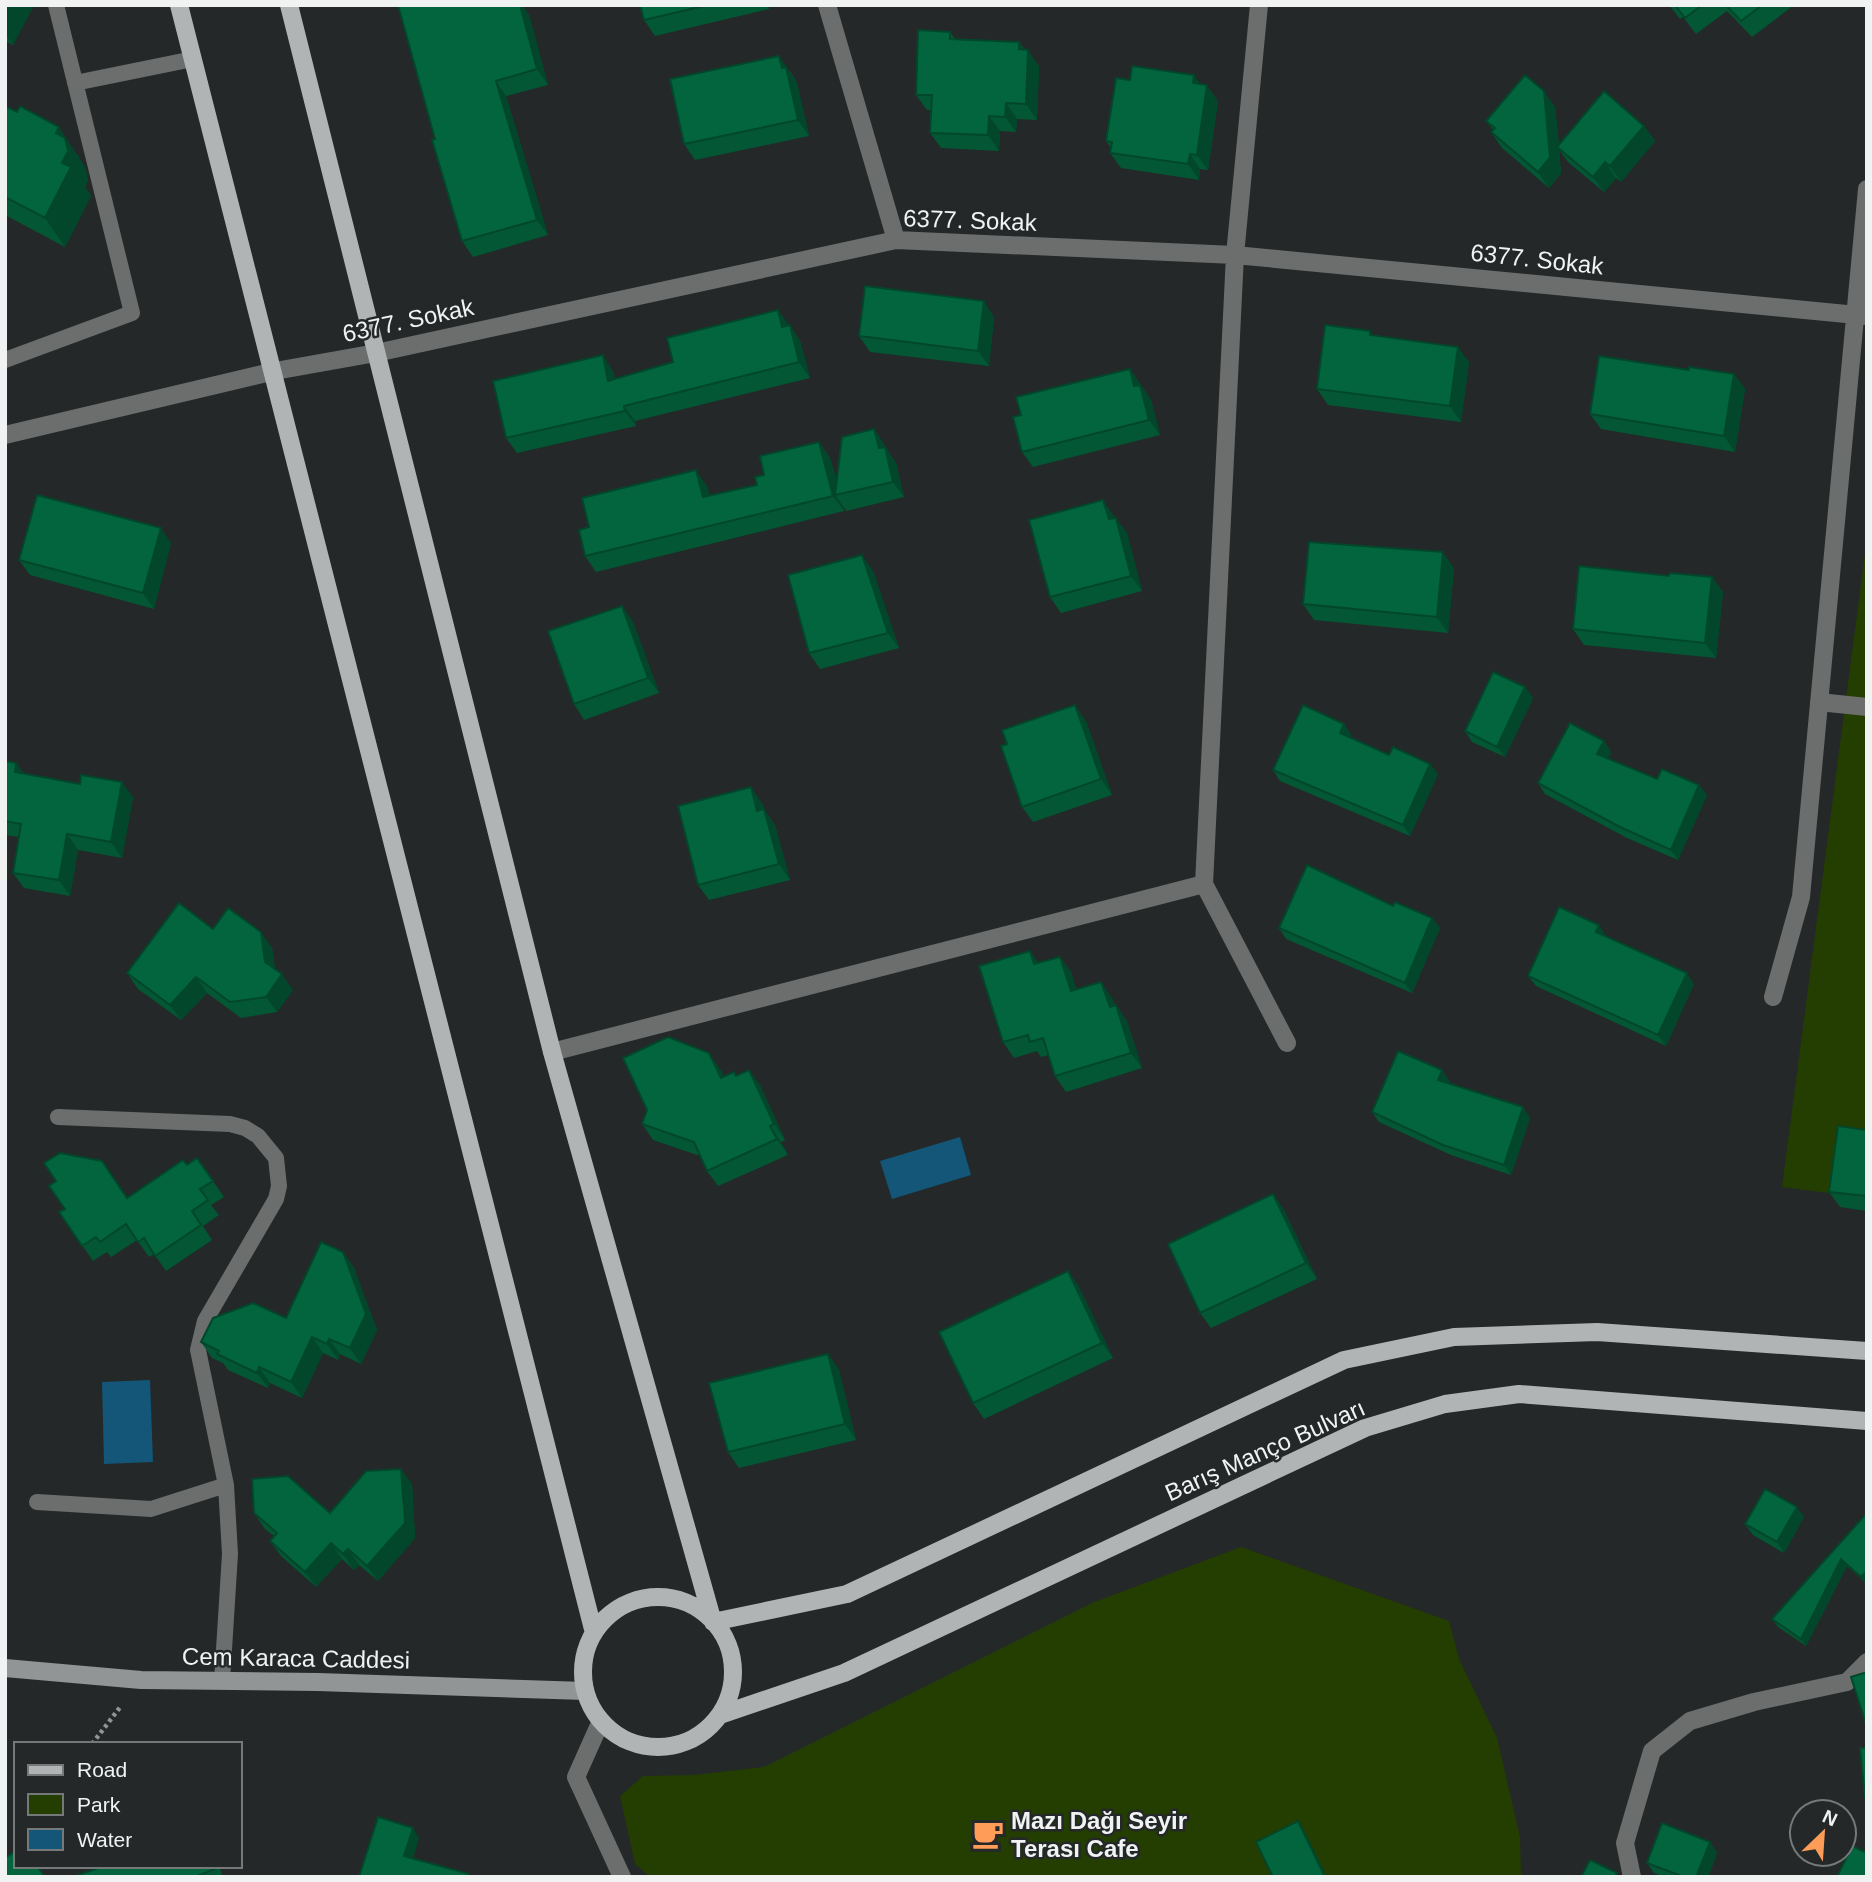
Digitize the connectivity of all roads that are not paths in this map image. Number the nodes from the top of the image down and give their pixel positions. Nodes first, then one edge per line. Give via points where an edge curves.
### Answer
1 (56, 5) edge
2 (179, 5) edge
3 (289, 5) edge
4 (827, 5) edge
5 (1259, 5) edge
6 (193, 59) junction
7 (75, 83) junction
8 (1867, 189) edge
9 (896, 240) junction
10 (1235, 255) junction
11 (1861, 315) edge
12 (376, 353) junction
13 (5, 360) edge
14 (275, 372) junction
15 (5, 435) edge
16 (1819, 702) junction
17 (1867, 707) edge
18 (1204, 884) junction
19 (1773, 997) dead end
20 (1287, 1043) dead end
21 (552, 1052) junction
22 (58, 1117) dead end
23 (1867, 1351) edge
24 (1867, 1421) edge
25 (226, 1485) junction
26 (37, 1502) dead end
27 (713, 1622) junction
28 (594, 1633) junction
29 (1867, 1662) edge
30 (5, 1668) edge
31 (222, 1681) junction
32 (585, 1691) junction
33 (720, 1715) junction
34 (601, 1721) junction
35 (622, 1877) edge
36 (1632, 1877) edge

1 - 7 lane
2 - 6 main road
3 - 12 main road
4 - 9 street
5 - 10 street
6 - 7 lane
6 - 14 main road
7 - 13 lane via 132,313
8 - 11 street
9 - 10 street, 6377. Sokak
9 - 12 street, 6377. Sokak
10 - 11 street, 6377. Sokak
10 - 18 street
11 - 16 street
12 - 14 street, 6377. Sokak
12 - 21 main road
14 - 15 street, 6377. Sokak
14 - 28 main road
16 - 17 street
16 - 19 street via 1801,897
18 - 20 street
18 - 21 street
21 - 27 main road
22 - 25 lane via 230,1124 258,1136 276,1158 276,1199 199,1338 198,1362
23 - 27 main road, Barış Manço Bulvarı via 1597,1332 1454,1337 1344,1360 847,1594
24 - 33 main road, Barış Manço Bulvarı via 1519,1394 1445,1404 1365,1428 844,1673
25 - 26 lane via 151,1509
25 - 31 lane via 230,1554
27 - 28 main road via 685,1603 651,1598 619,1608
27 - 33 main road via 728,1648 733,1678
28 - 32 main road via 583,1661
29 - 36 street via 1847,1682 1690,1721 1652,1751 1625,1843
30 - 31 street, Cem Karaca Caddesi via 141,1680
31 - 32 street, Cem Karaca Caddesi
32 - 34 main road
33 - 34 main road via 695,1738 662,1747 628,1741
34 - 35 street via 576,1777

